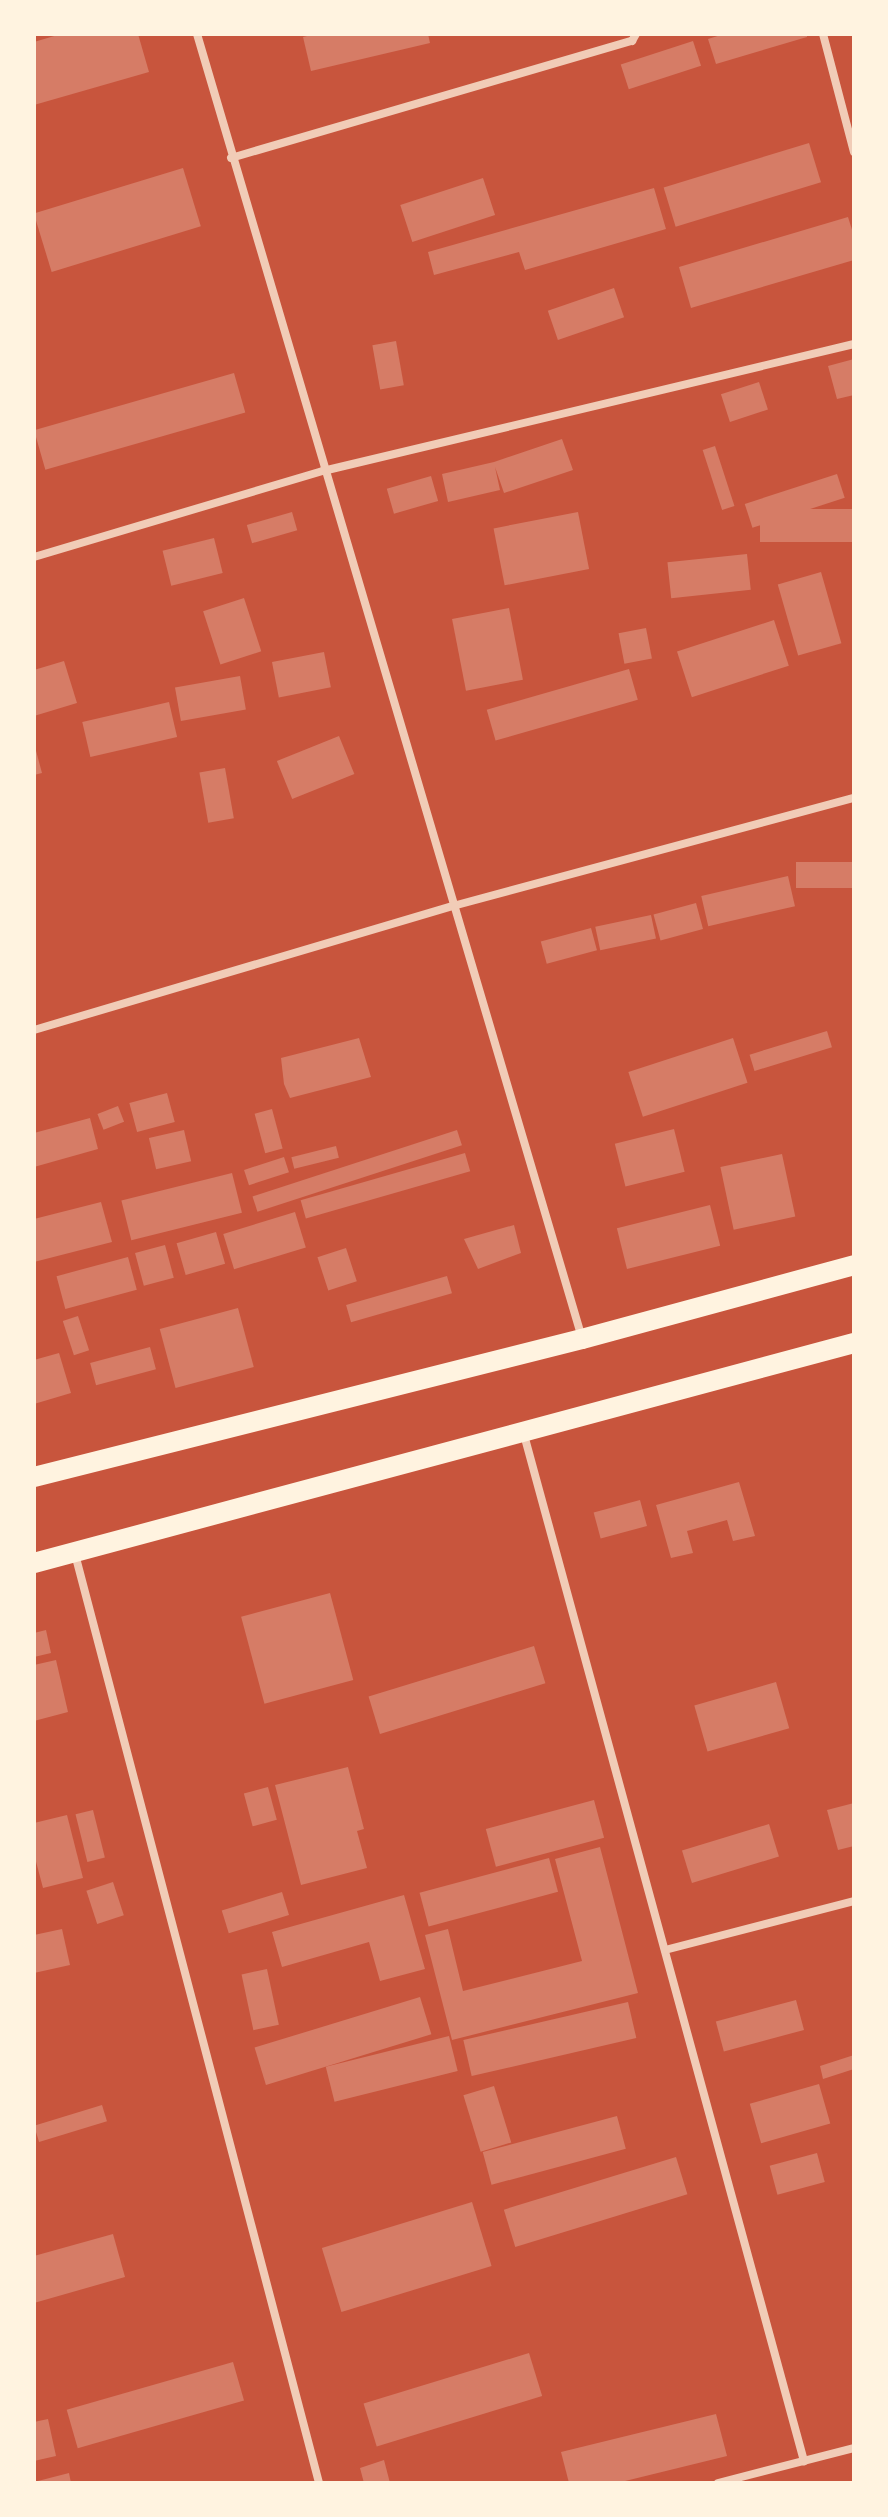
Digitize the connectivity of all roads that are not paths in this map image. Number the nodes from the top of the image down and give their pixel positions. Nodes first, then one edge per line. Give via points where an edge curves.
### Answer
1 (197, 34) edge
2 (823, 34) edge
3 (632, 36) edge
4 (854, 152) edge
5 (231, 158) junction
6 (854, 344) edge
7 (323, 471) junction
8 (34, 557) edge
9 (854, 798) edge
10 (453, 906) junction
11 (34, 1030) edge
12 (854, 1265) edge
13 (582, 1339) junction
14 (854, 1343) edge
15 (523, 1431) junction
16 (34, 1477) edge
17 (75, 1553) junction
18 (34, 1563) edge
19 (854, 1901) edge
20 (665, 1950) junction
21 (854, 2448) edge
22 (804, 2461) junction
23 (319, 2483) edge
24 (718, 2483) edge

1 - 5 street
2 - 4 street
3 - 5 street
5 - 7 street
6 - 7 street
7 - 8 street
7 - 10 street
9 - 10 street
10 - 11 street
10 - 13 street
12 - 13 main road
13 - 16 main road
14 - 15 main road
15 - 17 main road
15 - 20 street
17 - 18 main road
17 - 23 street
19 - 20 street
20 - 22 street
21 - 22 street
22 - 24 street

